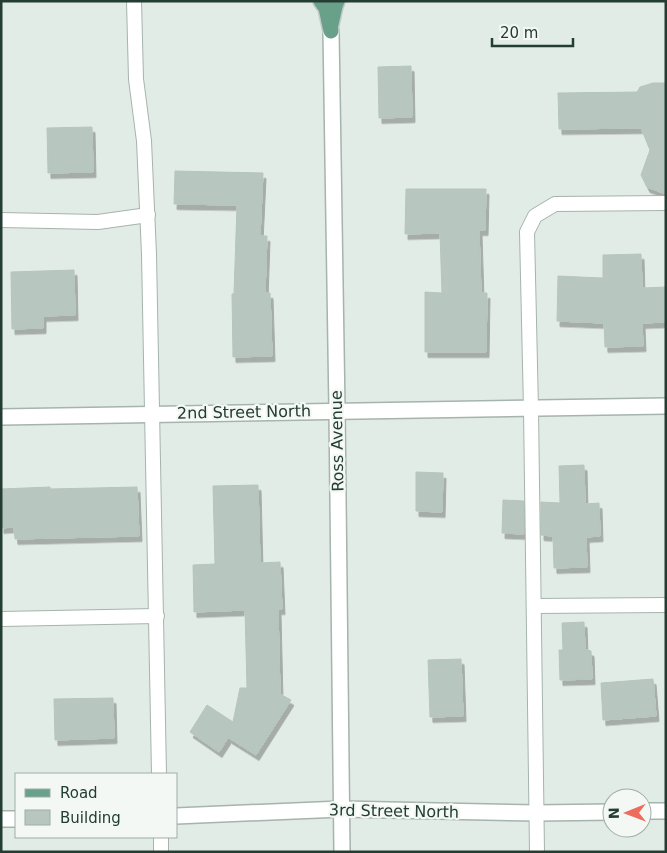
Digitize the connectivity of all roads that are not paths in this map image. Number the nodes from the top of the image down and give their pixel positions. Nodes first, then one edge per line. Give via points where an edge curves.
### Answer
1 (134, 1) edge
2 (321, 1) edge
3 (337, 1) edge
4 (331, 31) junction
5 (666, 203) edge
6 (148, 215) junction
7 (1, 220) edge
8 (666, 406) edge
9 (531, 409) junction
10 (337, 410) junction
11 (154, 414) junction
12 (1, 417) edge
13 (666, 605) edge
14 (534, 606) junction
15 (157, 616) junction
16 (1, 619) edge
17 (159, 773) edge
18 (341, 809) junction
19 (652, 811) edge
20 (666, 811) edge
21 (602, 812) edge
22 (537, 813) junction
23 (178, 816) edge
24 (1, 819) edge
25 (15, 819) edge
26 (160, 838) edge
27 (161, 852) edge
28 (342, 852) edge
29 (537, 852) edge

1 - 6 lane via 136,79 144,141
2 - 4 main road via 329,17
3 - 4 main road
4 - 10 street, Ross Avenue
5 - 9 lane via 554,204 535,216 527,232
6 - 7 lane via 98,222
6 - 11 lane
8 - 9 street, 2nd Street North
9 - 10 street, 2nd Street North
9 - 14 lane
10 - 11 street, 2nd Street North
10 - 18 street, Ross Avenue
11 - 12 street, 2nd Street North
11 - 15 lane
13 - 14 lane
14 - 22 lane
15 - 16 lane
15 - 17 lane
18 - 22 street, 3rd Street North
18 - 23 street, 3rd Street North
18 - 28 street, Ross Avenue
19 - 20 street
21 - 22 street, 3rd Street North
22 - 29 lane
24 - 25 street
26 - 27 lane

